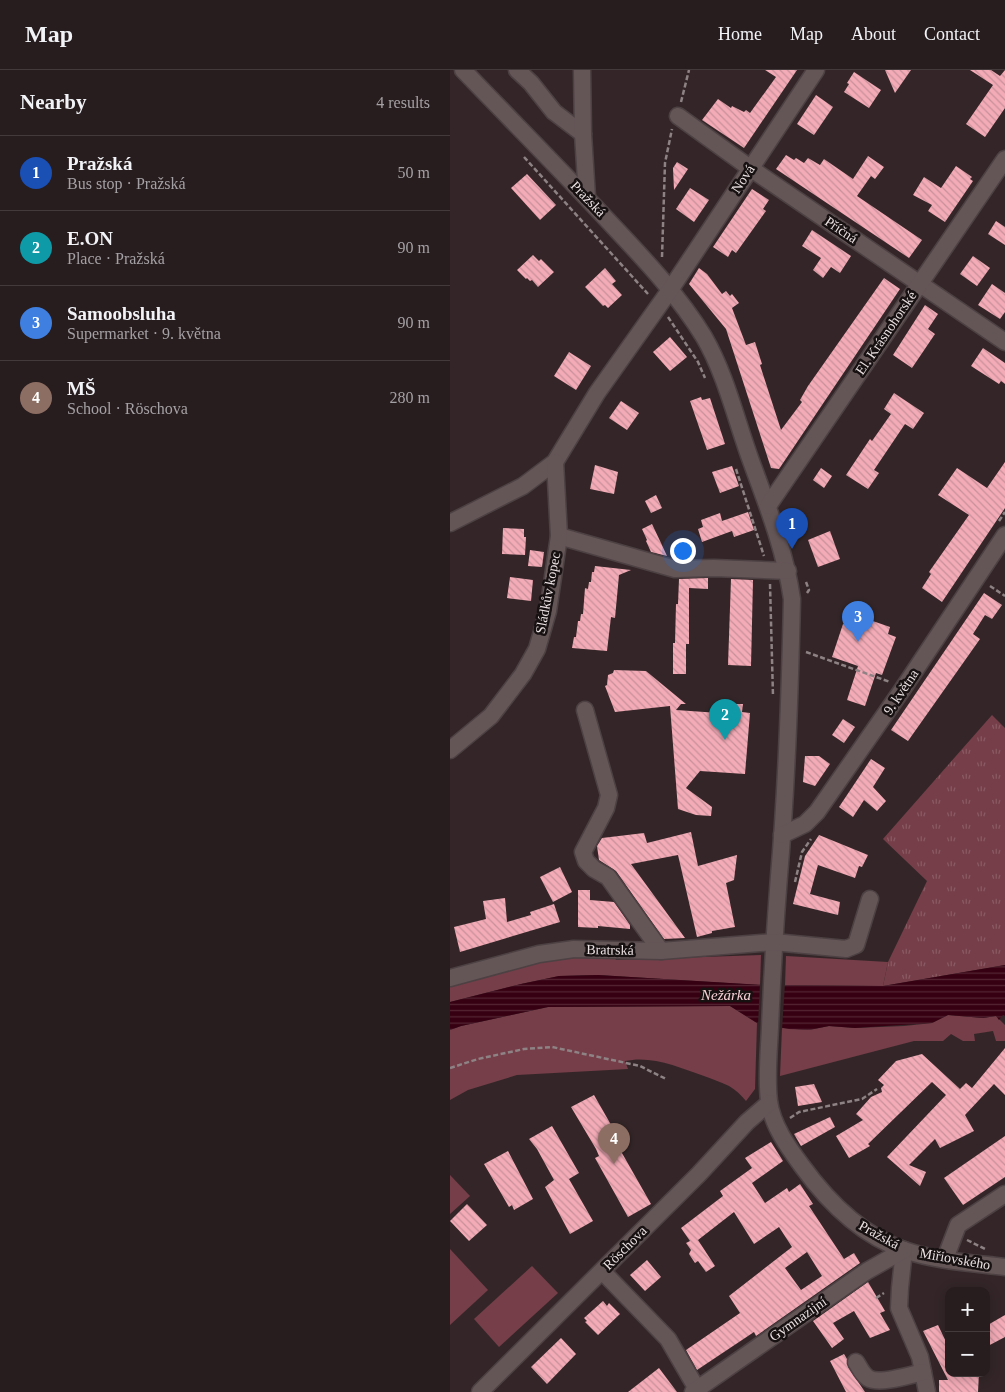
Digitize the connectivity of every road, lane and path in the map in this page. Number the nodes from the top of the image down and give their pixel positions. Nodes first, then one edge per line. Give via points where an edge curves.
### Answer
1 (463, 70) edge
2 (517, 70) edge
3 (538, 70) edge
4 (582, 70) edge
5 (689, 70) edge
6 (816, 70) edge
7 (545, 99) junction
8 (678, 116) junction
9 (583, 134) junction
10 (520, 153) dead end
11 (1005, 160) edge
12 (750, 168) junction
13 (587, 197) junction
14 (660, 276) junction
15 (920, 284) junction
16 (670, 290) junction
17 (659, 306) junction
18 (1005, 342) edge
19 (708, 385) dead end
20 (555, 462) junction
21 (734, 462) dead end
22 (768, 506) junction
23 (450, 523) edge
24 (1005, 534) edge
25 (558, 536) junction
26 (768, 570) junction
27 (788, 571) junction
28 (806, 582) dead end
29 (803, 597) dead end
30 (791, 646) junction
31 (890, 682) dead end
32 (772, 688) dead end
33 (585, 710) dead end
34 (450, 750) edge
35 (782, 835) junction
36 (811, 839) dead end
37 (794, 885) dead end
38 (870, 899) dead end
39 (773, 946) junction
40 (660, 951) junction
41 (450, 978) edge
42 (450, 1068) edge
43 (666, 1080) dead end
44 (877, 1089) dead end
45 (769, 1102) junction
46 (786, 1120) dead end
47 (1005, 1194) edge
48 (954, 1235) junction
49 (986, 1249) dead end
50 (904, 1250) junction
51 (944, 1259) junction
52 (1005, 1267) edge
53 (602, 1270) junction
54 (888, 1291) dead end
55 (876, 1298) dead end
56 (856, 1362) dead end
57 (924, 1372) junction
58 (695, 1390) edge
59 (480, 1392) edge
60 (927, 1392) edge

1 - 13 street, Pražská
2 - 7 street
3 - 7 street
4 - 9 street
5 - 8 path
6 - 12 street, Nová
7 - 9 street via 554,112
8 - 12 street, Příčná
8 - 14 path via 671,131 665,163
9 - 13 street
10 - 17 path
11 - 15 street, El. Krásnohorské
12 - 15 street, Příčná
12 - 16 street, Nová
13 - 14 street, Pražská
14 - 16 street, Pražská
15 - 18 street, Příčná
15 - 22 street, El. Krásnohorské
16 - 17 street
16 - 22 street, Pražská via 704,338 715,360
17 - 19 path via 698,362
17 - 20 street via 597,393
20 - 23 street via 523,486
20 - 25 street, Sládkův kopec
21 - 26 path
22 - 27 street, Pražská
24 - 35 street, 9. května via 817,812 805,824
25 - 26 street via 675,570
25 - 34 street, Sládkův kopec via 548,611 537,649 523,674 491,716
26 - 27 street
26 - 32 path
27 - 30 street, Pražská via 792,599
28 - 29 path via 809,590
30 - 31 path
30 - 35 street, Pražská
33 - 40 street via 609,795 606,808 583,852 594,869 608,877
35 - 39 street, Pražská
36 - 37 path via 802,852
38 - 39 street, Bratrská via 856,945 846,949
39 - 40 street, Bratrská
39 - 45 street, Pražská
40 - 41 street, Bratrská via 574,949 548,952
42 - 43 path via 524,1049 552,1047 640,1066
44 - 46 path via 862,1099 799,1112
45 - 50 street, Pražská via 787,1146 833,1204 875,1236
45 - 53 street, Röschova
47 - 48 street via 958,1225
48 - 49 path
48 - 51 street
50 - 51 street, Miřiovského
50 - 57 street, Pražská via 899,1308
50 - 58 street, Gymnazijní via 871,1269
51 - 52 street, Miřiovského
53 - 58 street via 668,1339
53 - 59 street, Röschova
54 - 55 path
56 - 57 street via 870,1379 879,1381
57 - 60 street, Pražská

